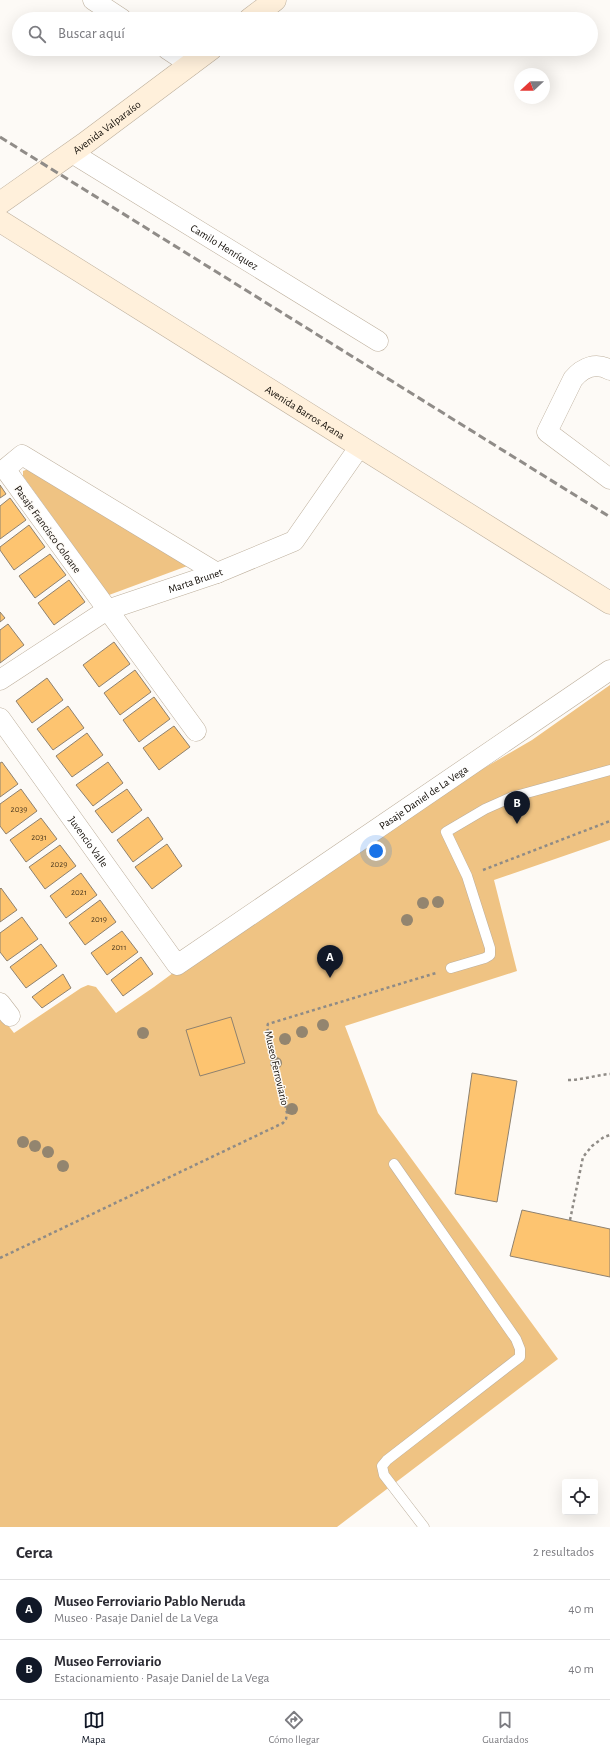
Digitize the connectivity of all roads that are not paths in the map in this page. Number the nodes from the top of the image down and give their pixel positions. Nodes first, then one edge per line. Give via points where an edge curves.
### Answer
1 (93, 0) edge
2 (275, 0) edge
3 (111, 12) edge
4 (259, 12) edge
5 (178, 56) edge
6 (202, 56) edge
7 (191, 65) junction
8 (72, 153) junction
9 (0, 203) edge
10 (0, 220) edge
11 (378, 341) dead end
12 (610, 370) edge
13 (360, 446) junction
14 (610, 479) edge
15 (217, 573) junction
16 (610, 603) edge
17 (107, 610) junction
18 (610, 670) edge
19 (0, 680) edge
20 (0, 718) edge
21 (196, 731) dead end
22 (610, 770) edge
23 (177, 965) joint
24 (451, 968) road end
25 (394, 1164) dead end
26 (424, 1527) edge

1 - 3 street
2 - 4 main road
5 - 7 street
6 - 7 main road, Avenida Valparaíso
7 - 8 main road, Avenida Valparaíso
8 - 9 main road, Avenida Valparaíso
8 - 11 street, Camilo Henríquez
10 - 13 main road, Avenida Barros Arana
12 - 14 street via 592,366 578,372 547,432
13 - 15 street, Marta Brunet via 294,540
13 - 16 main road, Avenida Barros Arana
15 - 17 street, Marta Brunet
15 - 17 street, Pasaje Francisco Coloane via 22,455 6,470
17 - 19 street, Marta Brunet
17 - 21 street, Pasaje Francisco Coloane
18 - 23 street, Pasaje Daniel de La Vega
20 - 23 street, Juvencio Valle
22 - 24 lane via 512,797 485,809 446,832 468,876 490,948 490,955 485,958
25 - 26 lane via 520,1349 520,1357 382,1466 384,1475

